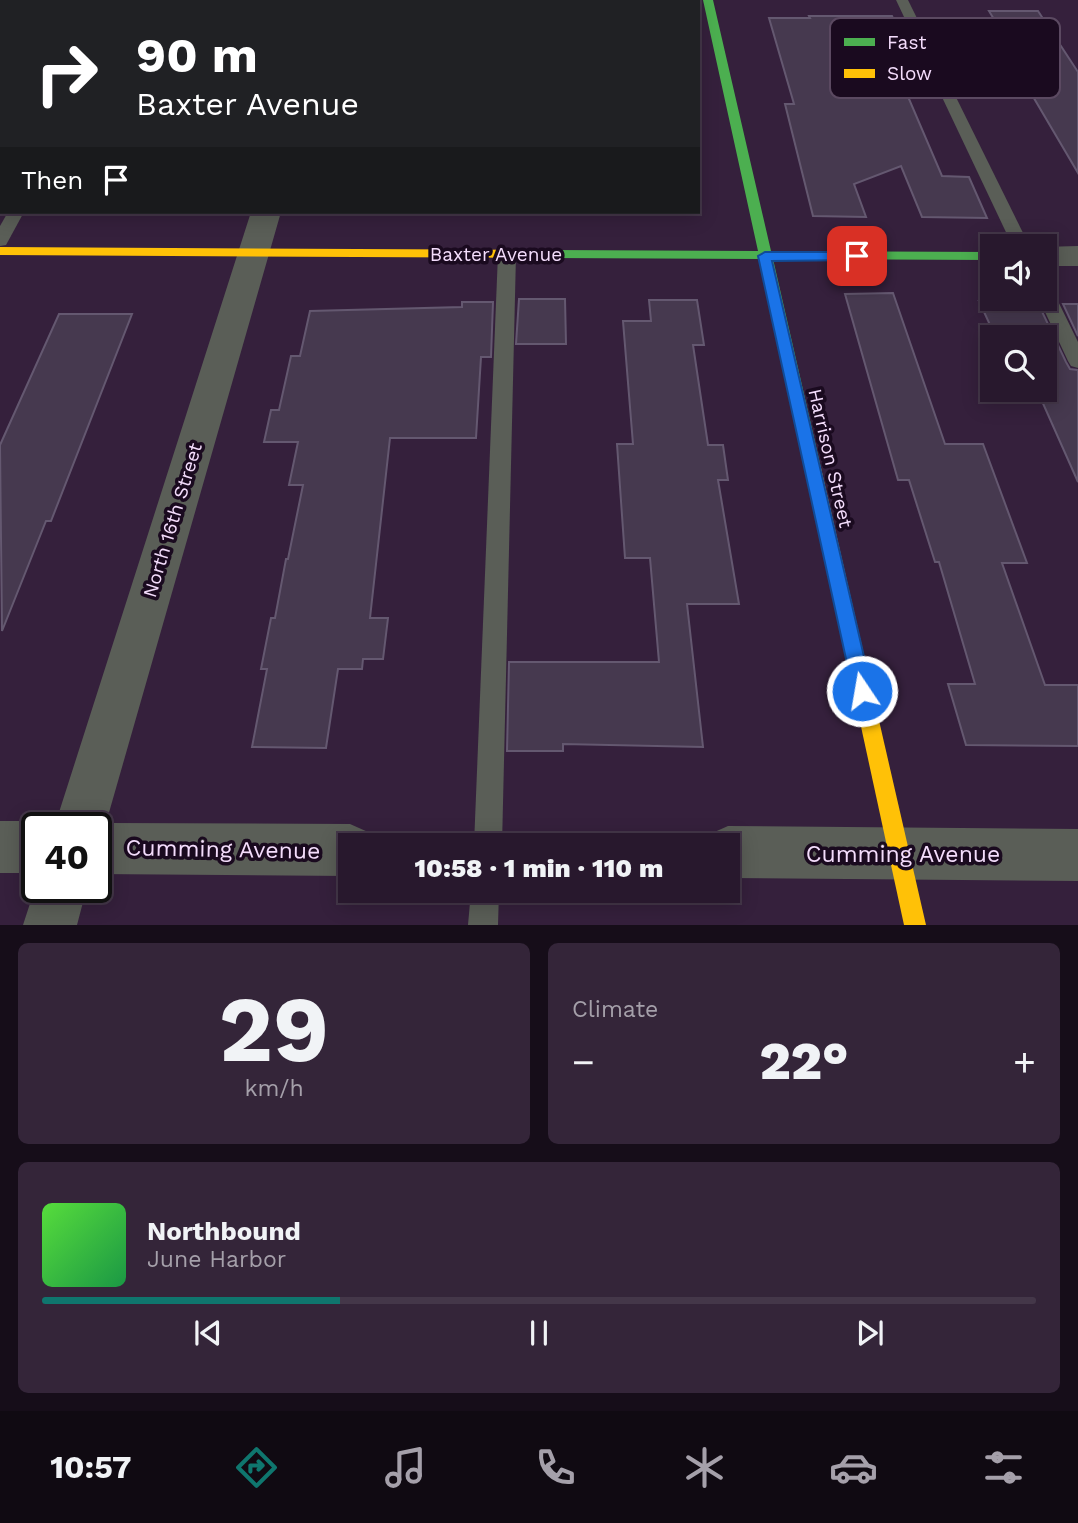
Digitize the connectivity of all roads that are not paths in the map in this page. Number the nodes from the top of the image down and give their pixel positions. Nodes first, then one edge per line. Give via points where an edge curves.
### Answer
1 (708, 0) edge
2 (902, 0) edge
3 (911, 18) edge
4 (950, 98) edge
5 (15, 214) edge
6 (264, 214) edge
7 (1016, 234) edge
8 (0, 241) edge
9 (0, 251) edge
10 (254, 252) junction
11 (507, 254) junction
12 (765, 256) junction
13 (980, 256) edge
14 (1057, 256) edge
15 (1078, 256) edge
16 (1054, 311) edge
17 (1078, 361) edge
18 (84, 812) edge
19 (488, 833) edge
20 (0, 847) edge
21 (21, 847) edge
22 (112, 848) edge
23 (338, 850) edge
24 (740, 852) edge
25 (899, 853) junction
26 (1078, 855) edge
27 (56, 903) edge
28 (484, 903) edge
29 (50, 925) edge
30 (483, 925) edge
31 (915, 925) edge

1 - 12 street, Harrison Street
2 - 3 lane
4 - 7 lane
5 - 8 lane
6 - 10 street, North 16th Street
9 - 10 street, Baxter Avenue
10 - 11 street, Baxter Avenue
10 - 18 street, North 16th Street
11 - 12 street, Baxter Avenue
11 - 19 lane
12 - 13 street, Baxter Avenue
12 - 25 street, Harrison Street
14 - 15 street
16 - 17 lane
20 - 21 street
22 - 23 street, Cumming Avenue
24 - 25 street, Cumming Avenue
25 - 26 street, Cumming Avenue
25 - 31 street, Harrison Street
27 - 29 street
28 - 30 lane

